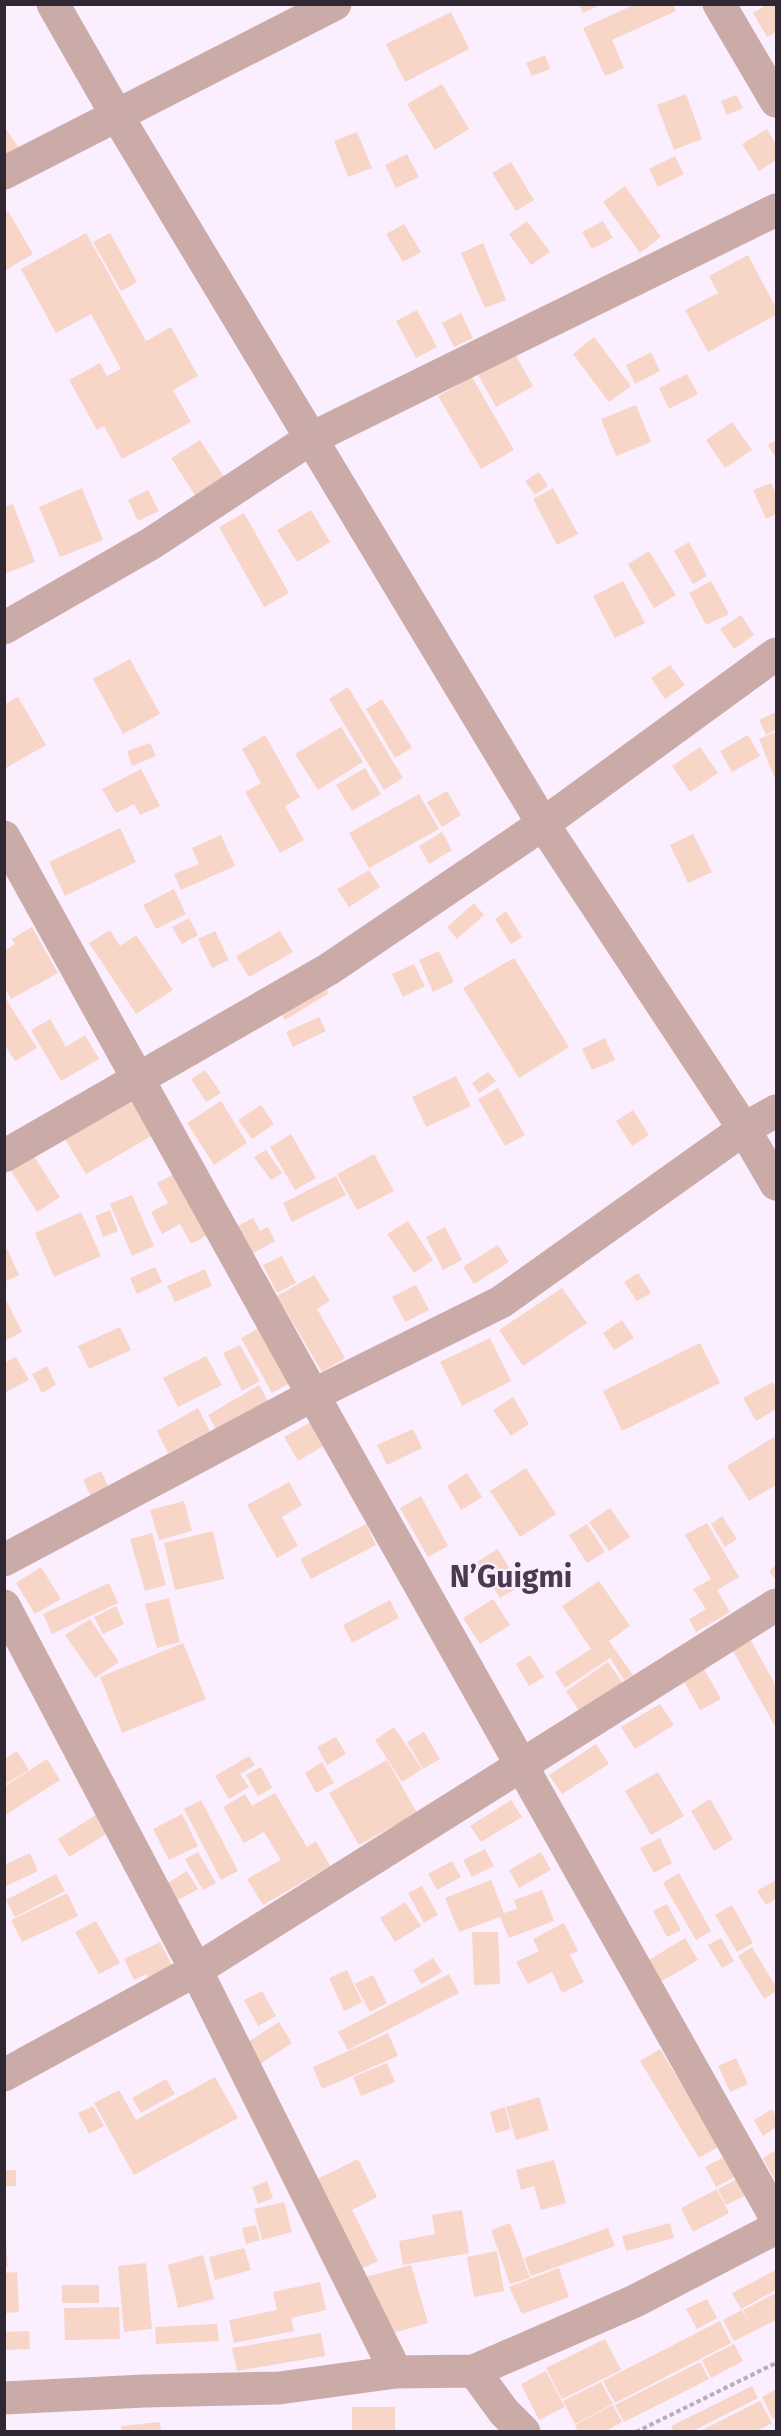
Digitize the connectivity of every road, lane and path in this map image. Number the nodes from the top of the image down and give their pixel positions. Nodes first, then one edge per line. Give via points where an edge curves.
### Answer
1 (53, 4) edge
2 (335, 4) edge
3 (719, 4) edge
4 (777, 101) edge
5 (116, 114) junction
6 (4, 173) edge
7 (777, 210) edge
8 (310, 439) junction
9 (4, 628) edge
10 (777, 654) edge
11 (543, 824) junction
12 (4, 837) edge
13 (137, 1077) junction
14 (777, 1111) edge
15 (744, 1129) junction
16 (4, 1156) edge
17 (777, 1184) edge
18 (313, 1395) junction
19 (4, 1560) edge
20 (777, 1605) edge
21 (4, 1606) edge
22 (523, 1766) junction
23 (196, 1970) junction
24 (4, 2075) edge
25 (777, 2218) edge
26 (777, 2228) edge
27 (777, 2363) edge
28 (474, 2371) junction
29 (396, 2372) junction
30 (4, 2398) edge
31 (524, 2432) edge
32 (636, 2432) edge

1 - 5 street
2 - 5 street
3 - 4 street
5 - 6 street
5 - 8 street
7 - 8 street
8 - 9 street via 152,543
8 - 11 street
10 - 11 street
11 - 13 street via 328,969
11 - 15 street
12 - 13 street
13 - 16 street
13 - 18 street
14 - 15 street
15 - 17 street
15 - 18 street via 501,1302
18 - 19 street
18 - 22 street
20 - 22 street
21 - 23 street
22 - 23 street
22 - 25 street
23 - 24 street
23 - 29 street
26 - 28 street via 635,2301
27 - 32 path
28 - 29 street
28 - 31 street
29 - 30 street via 279,2388

